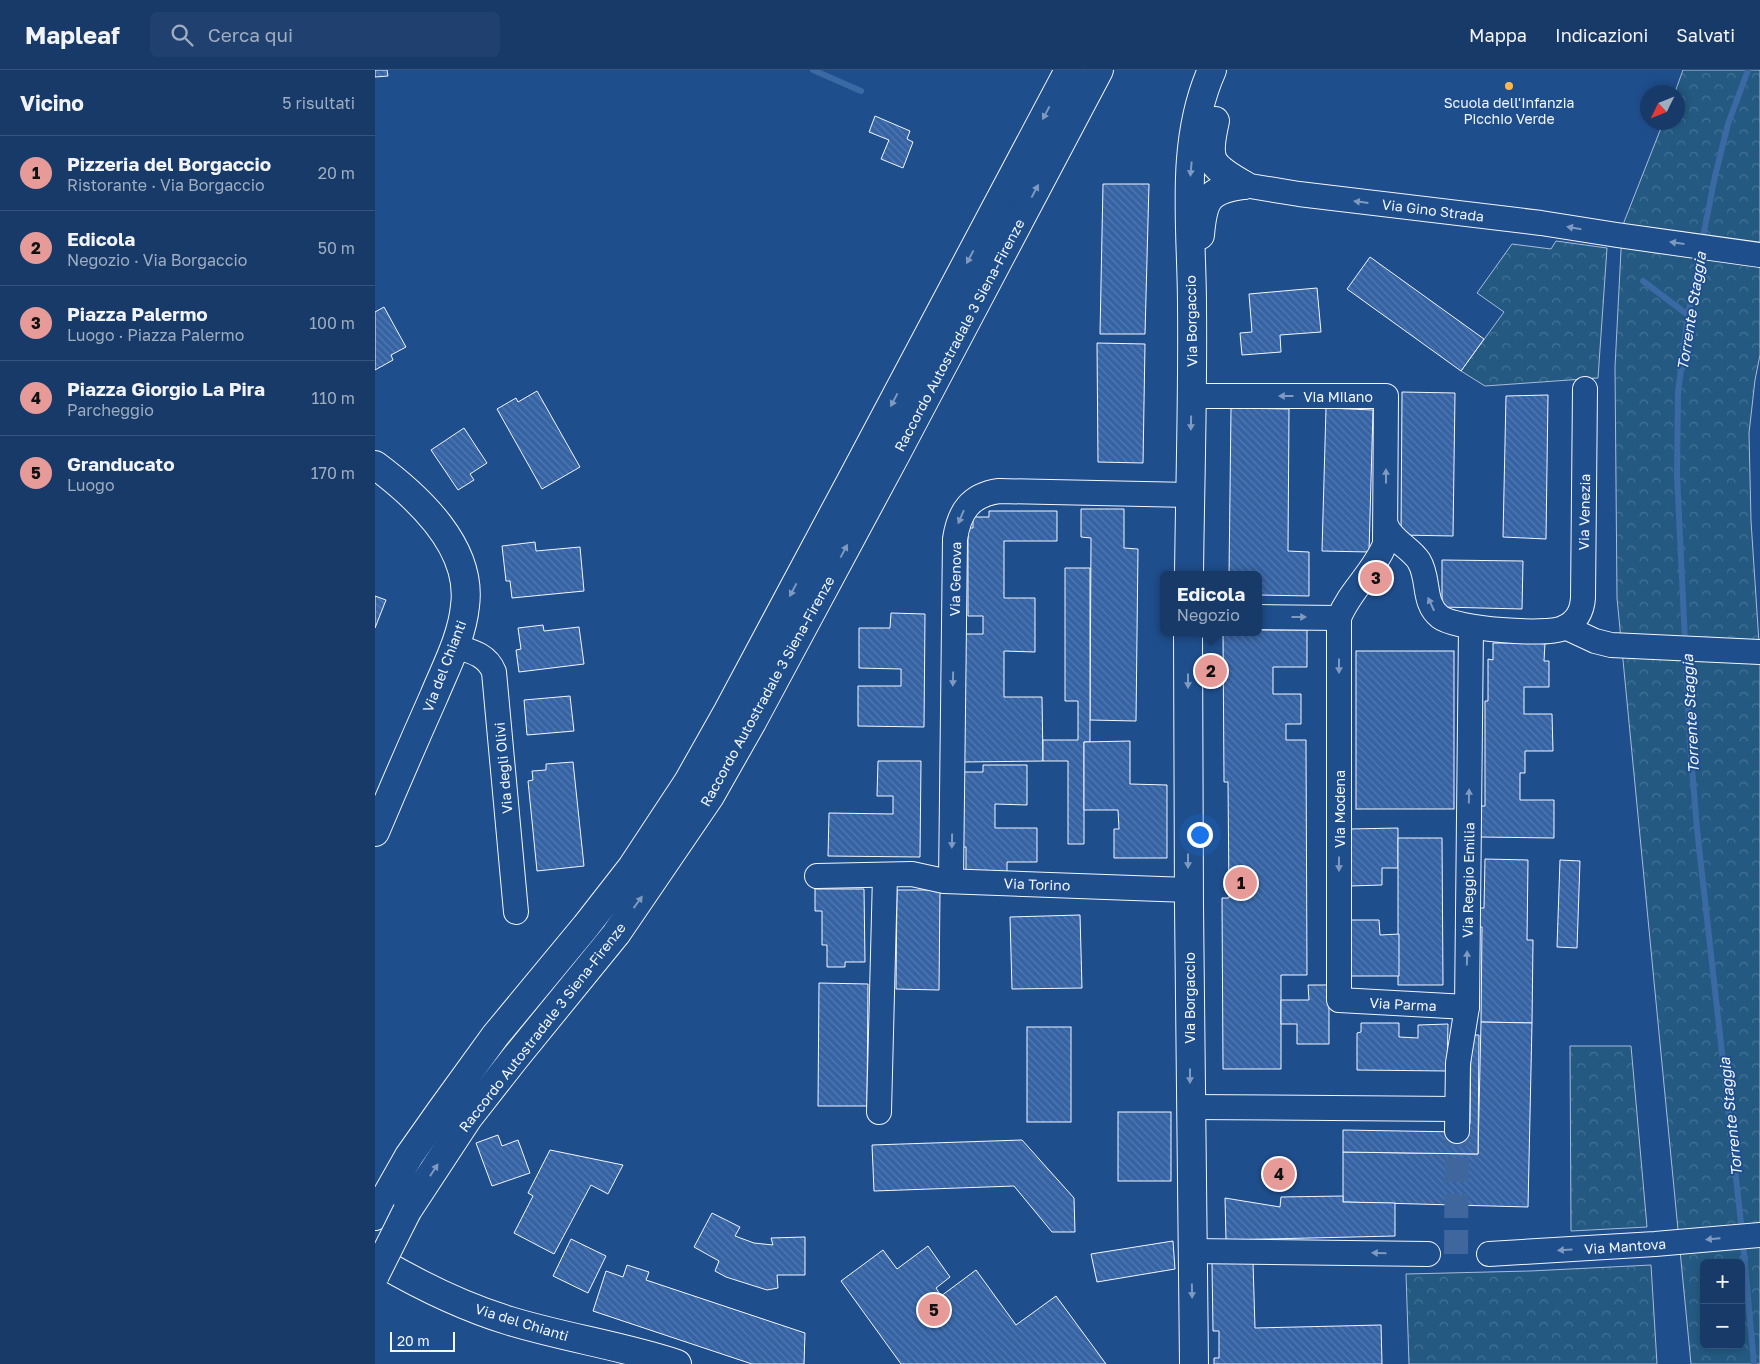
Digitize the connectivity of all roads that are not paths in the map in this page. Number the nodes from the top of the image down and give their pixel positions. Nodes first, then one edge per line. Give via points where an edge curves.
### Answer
1 (1069, 70) edge
2 (1099, 70) edge
3 (1212, 70) edge
4 (1227, 70) edge
5 (1244, 185) junction
6 (1760, 255) edge
7 (1192, 304) junction
8 (1585, 389) dead end
9 (1192, 396) junction
10 (375, 464) edge
11 (1190, 495) junction
12 (1386, 525) junction
13 (1189, 571) edge
14 (1262, 617) edge
15 (1339, 618) junction
16 (1471, 627) junction
17 (1565, 627) junction
18 (1188, 636) edge
19 (454, 646) junction
20 (1760, 652) edge
21 (376, 824) edge
22 (885, 874) junction
23 (817, 876) dead end
24 (951, 881) junction
25 (1189, 890) junction
26 (516, 912) dead end
27 (1339, 1000) joint
28 (1467, 1007) junction
29 (1190, 1107) junction
30 (879, 1112) dead end
31 (378, 1211) edge
32 (1760, 1235) edge
33 (1192, 1252) junction
34 (1428, 1254) dead end
35 (1489, 1254) dead end
36 (375, 1259) edge
37 (375, 1275) edge
38 (677, 1364) edge
39 (1194, 1364) edge

1 -> 31 main road, Raccordo Autostradale 3 Siena-Firenze via 688,782 626,874 495,1036 439,1112
37 -> 2 main road, Raccordo Autostradale 3 Siena-Firenze, bridge via 407,1211 469,1118 616,934 710,796
3 -> 7 main road, Via Borgaccio via 1202,100 1192,154 1189,216
4 - 5 main road via 1210,154 1217,168
6 -> 5 street, Via Gino Strada via 1532,221
5 - 7 main road via 1224,189 1205,203
7 - 9 main road, Via Borgaccio
8 - 17 street, Via Venezia via 1583,598 1579,615
9 -> 11 main road, Via Borgaccio
12 -> 9 street, Via Milano via 1386,396
10 - 19 main road, Via del Chianti via 425,510 447,537 457,557 466,597
11 - 13 main road, Via Borgaccio
11 -> 24 street, Via Genova via 999,491 980,496 965,509 955,539
12 - 15 street via 1385,544 1379,557 1350,596
16 -> 12 street via 1438,615 1428,599 1419,562
14 -> 15 street
15 -> 27 street, Via Modena
16 - 17 street via 1550,631
28 -> 16 street, Via Reggio Emilia
17 - 20 street via 1595,641 1618,646
18 -> 25 main road, Via Borgaccio
19 - 21 main road, Via del Chianti
19 - 26 street, Via degli Olivi via 483,657 494,672
22 - 23 street, Via Torino
22 - 24 street, Via Torino via 912,874
22 - 30 street
24 - 25 street, Via Torino
25 -> 29 main road, Via Borgaccio
27 - 28 street, Via Parma
28 - 29 street, Via Reggio Emilia via 1459,1053 1457,1120
29 - 33 main road, Via Borgaccio
32 -> 35 street, Via Mantova
34 -> 33 street
33 -> 39 main road, Via Borgaccio
36 - 38 main road, Via del Chianti via 500,1318

